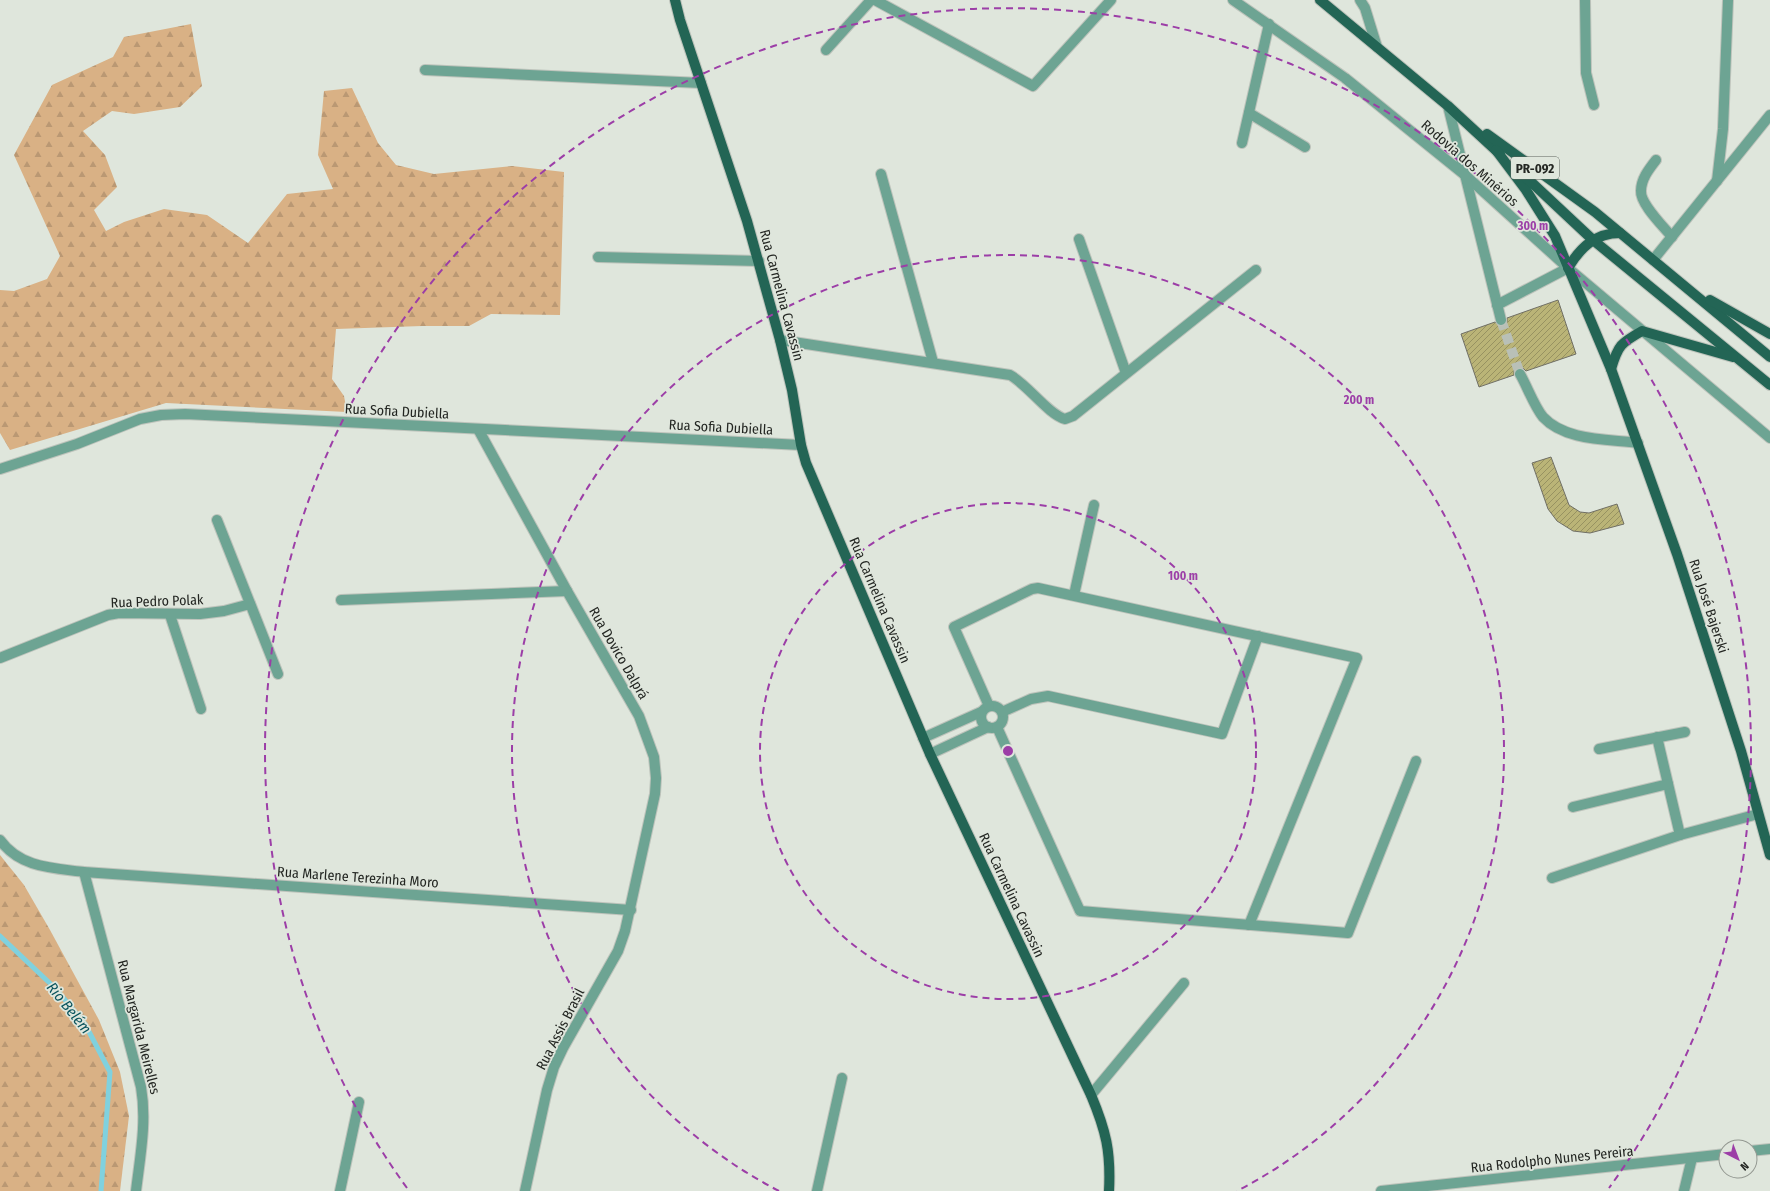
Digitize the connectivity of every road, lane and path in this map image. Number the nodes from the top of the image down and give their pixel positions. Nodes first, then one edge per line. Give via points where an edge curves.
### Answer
1 (675, 0) edge
2 (871, 0) edge
3 (875, 0) edge
4 (1111, 0) edge
5 (1234, 0) edge
6 (1320, 0) edge
7 (1360, 0) edge
8 (1585, 0) edge
9 (1728, 0) edge
10 (1269, 24) junction
11 (1377, 47) junction
12 (826, 50) dead end
13 (425, 70) dead end
14 (701, 83) junction
15 (1594, 105) dead end
16 (1448, 106) junction
17 (1249, 113) junction
18 (1770, 115) edge
19 (1242, 143) dead end
20 (1305, 147) dead end
21 (1496, 150) junction
22 (1656, 160) dead end
23 (881, 174) dead end
24 (1465, 175) junction
25 (1717, 181) junction
26 (1620, 233) junction
27 (1672, 237) junction
28 (1079, 239) dead end
29 (1593, 240) junction
30 (598, 257) dead end
31 (1653, 260) junction
32 (759, 261) junction
33 (1568, 268) junction
34 (1256, 270) dead end
35 (1689, 288) junction
36 (1497, 305) junction
37 (1501, 320) tunnel mouth
38 (1642, 331) junction
39 (1770, 334) edge
40 (780, 340) junction
41 (1770, 357) edge
42 (1739, 359) junction
43 (933, 362) junction
44 (1611, 369) junction
45 (1126, 373) junction
46 (1520, 374) tunnel mouth
47 (1770, 385) edge
48 (478, 429) junction
49 (1770, 438) edge
50 (1638, 443) junction
51 (801, 445) junction
52 (0, 469) edge
53 (1094, 505) dead end
54 (217, 520) dead end
55 (567, 591) junction
56 (1074, 595) junction
57 (342, 600) dead end
58 (250, 604) junction
59 (170, 615) junction
60 (1258, 636) junction
61 (0, 658) edge
62 (278, 674) dead end
63 (985, 709) junction
64 (201, 710) dead end
65 (1002, 712) junction
66 (992, 727) junction
67 (1685, 732) dead end
68 (924, 738) junction
69 (1657, 738) junction
70 (1599, 749) dead end
71 (930, 754) junction
72 (1416, 761) dead end
73 (1668, 784) junction
74 (1573, 807) dead end
75 (1758, 814) junction
76 (1680, 835) junction
77 (0, 840) edge
78 (1770, 855) edge
79 (84, 872) junction
80 (1552, 878) dead end
81 (631, 910) junction
82 (1249, 925) junction
83 (1184, 983) dead end
84 (842, 1078) dead end
85 (1091, 1095) junction
86 (359, 1102) dead end
87 (1770, 1149) edge
88 (1758, 1151) edge
89 (1718, 1155) edge
90 (1692, 1158) junction
91 (1397, 1190) edge
92 (136, 1191) edge
93 (340, 1191) edge
94 (525, 1191) edge
95 (818, 1191) edge
96 (1109, 1191) edge
97 (1381, 1191) edge
98 (1684, 1191) edge

1 - 14 main road, Rua Carmelina Cavassin
2 - 12 street
3 - 4 street via 1033,86
5 - 10 street, Rodovia dos Minérios
6 - 11 main road, Rodovia dos Minérios / PR-092
7 - 11 street
8 - 15 street via 1586,73
9 - 25 street via 1723,129
10 - 17 street
10 - 24 street, Rodovia dos Minérios via 1345,78
11 - 16 main road, Rodovia dos Minérios / PR-092
13 - 14 street
14 - 32 main road, Rua Carmelina Cavassin
16 - 21 main road, Rodovia dos Minérios / PR-092
16 - 24 street
16 - 26 main road, Rodovia dos Minérios / PR-092 via 1579,199
17 - 19 street
17 - 20 street
18 - 25 street
21 - 29 main road, Rodovia dos Minérios / PR-092
21 - 33 main road, Rua José Bajerski via 1543,216 1555,236
22 - 27 street via 1645,175 1640,192 1647,207
23 - 43 street
24 - 33 street, Rodovia dos Minérios
24 - 36 street
25 - 27 street
26 - 29 main road via 1609,233
26 - 31 main road, Rodovia dos Minérios / PR-092
27 - 31 street
28 - 45 street
29 - 33 main road via 1575,256
29 - 42 main road, Rodovia dos Minérios / PR-092
30 - 32 street
31 - 35 main road, Rodovia dos Minérios / PR-092
32 - 40 main road, Rua Carmelina Cavassin
33 - 36 street
33 - 38 street, Rodovia dos Minérios
33 - 44 main road, Rua José Bajerski
34 - 45 street
35 - 39 main road
35 - 41 main road, Rodovia dos Minérios / PR-092
36 - 37 street
38 - 42 main road
38 - 44 main road via 1626,340 1617,350
38 - 49 street, Rodovia dos Minérios
40 - 43 street
40 - 51 main road, Rua Carmelina Cavassin via 795,404
42 - 47 main road, Rodovia dos Minérios / PR-092
43 - 45 street via 1010,375 1065,419 1073,416
44 - 50 main road, Rua José Bajerski
46 - 50 street via 1543,416 1555,427 1572,435
48 - 51 street, Rua Sofia Dubiella
48 - 52 street, Rua Sofia Dubiella via 185,414 161,415
48 - 55 street, Rua Dovico Dalprá
50 - 75 main road, Rua José Bajerski via 1727,707
51 - 68 main road, Rua Carmelina Cavassin
53 - 56 street
54 - 58 street
55 - 57 street
55 - 81 street, Rua Dovico Dalprá via 639,716 654,757 655,794
56 - 60 street
56 - 63 street via 1042,588 1032,589 954,627
58 - 59 street, Rua Pedro Polak via 224,611
58 - 62 street
59 - 61 street, Rua Pedro Polak via 108,615
59 - 64 street
60 - 65 street via 1222,734 1048,696 1031,699
60 - 82 street via 1357,658
63 - 65 street via 998,707
63 - 66 street via 982,723
63 - 68 street
65 - 66 street via 1003,719
66 - 71 street
66 - 82 street via 1080,911
67 - 69 street
68 - 71 main road, Rua Carmelina Cavassin
69 - 70 street
69 - 73 street
71 - 85 main road, Rua Carmelina Cavassin
72 - 82 street via 1348,933
73 - 74 street
73 - 76 street
75 - 76 street
75 - 78 main road, Rua José Bajerski
76 - 80 street
77 - 79 street, Rua Marlene Terezinha Moro via 22,860 42,867
79 - 81 street, Rua Marlene Terezinha Moro
79 - 92 street, Rua Margarida Meirelles via 144,1105
81 - 94 street, Rua Assis Brasil via 618,951 554,1067
83 - 85 street
84 - 95 street
85 - 96 main road, Rua Carmelina Cavassin via 1108,1143
86 - 93 street
87 - 88 street
89 - 90 street, Rua Rodolpho Nunes Pereira
90 - 91 street, Rua Rodolpho Nunes Pereira
90 - 98 street
91 - 97 street, Rua Rodolpho Nunes Pereira

